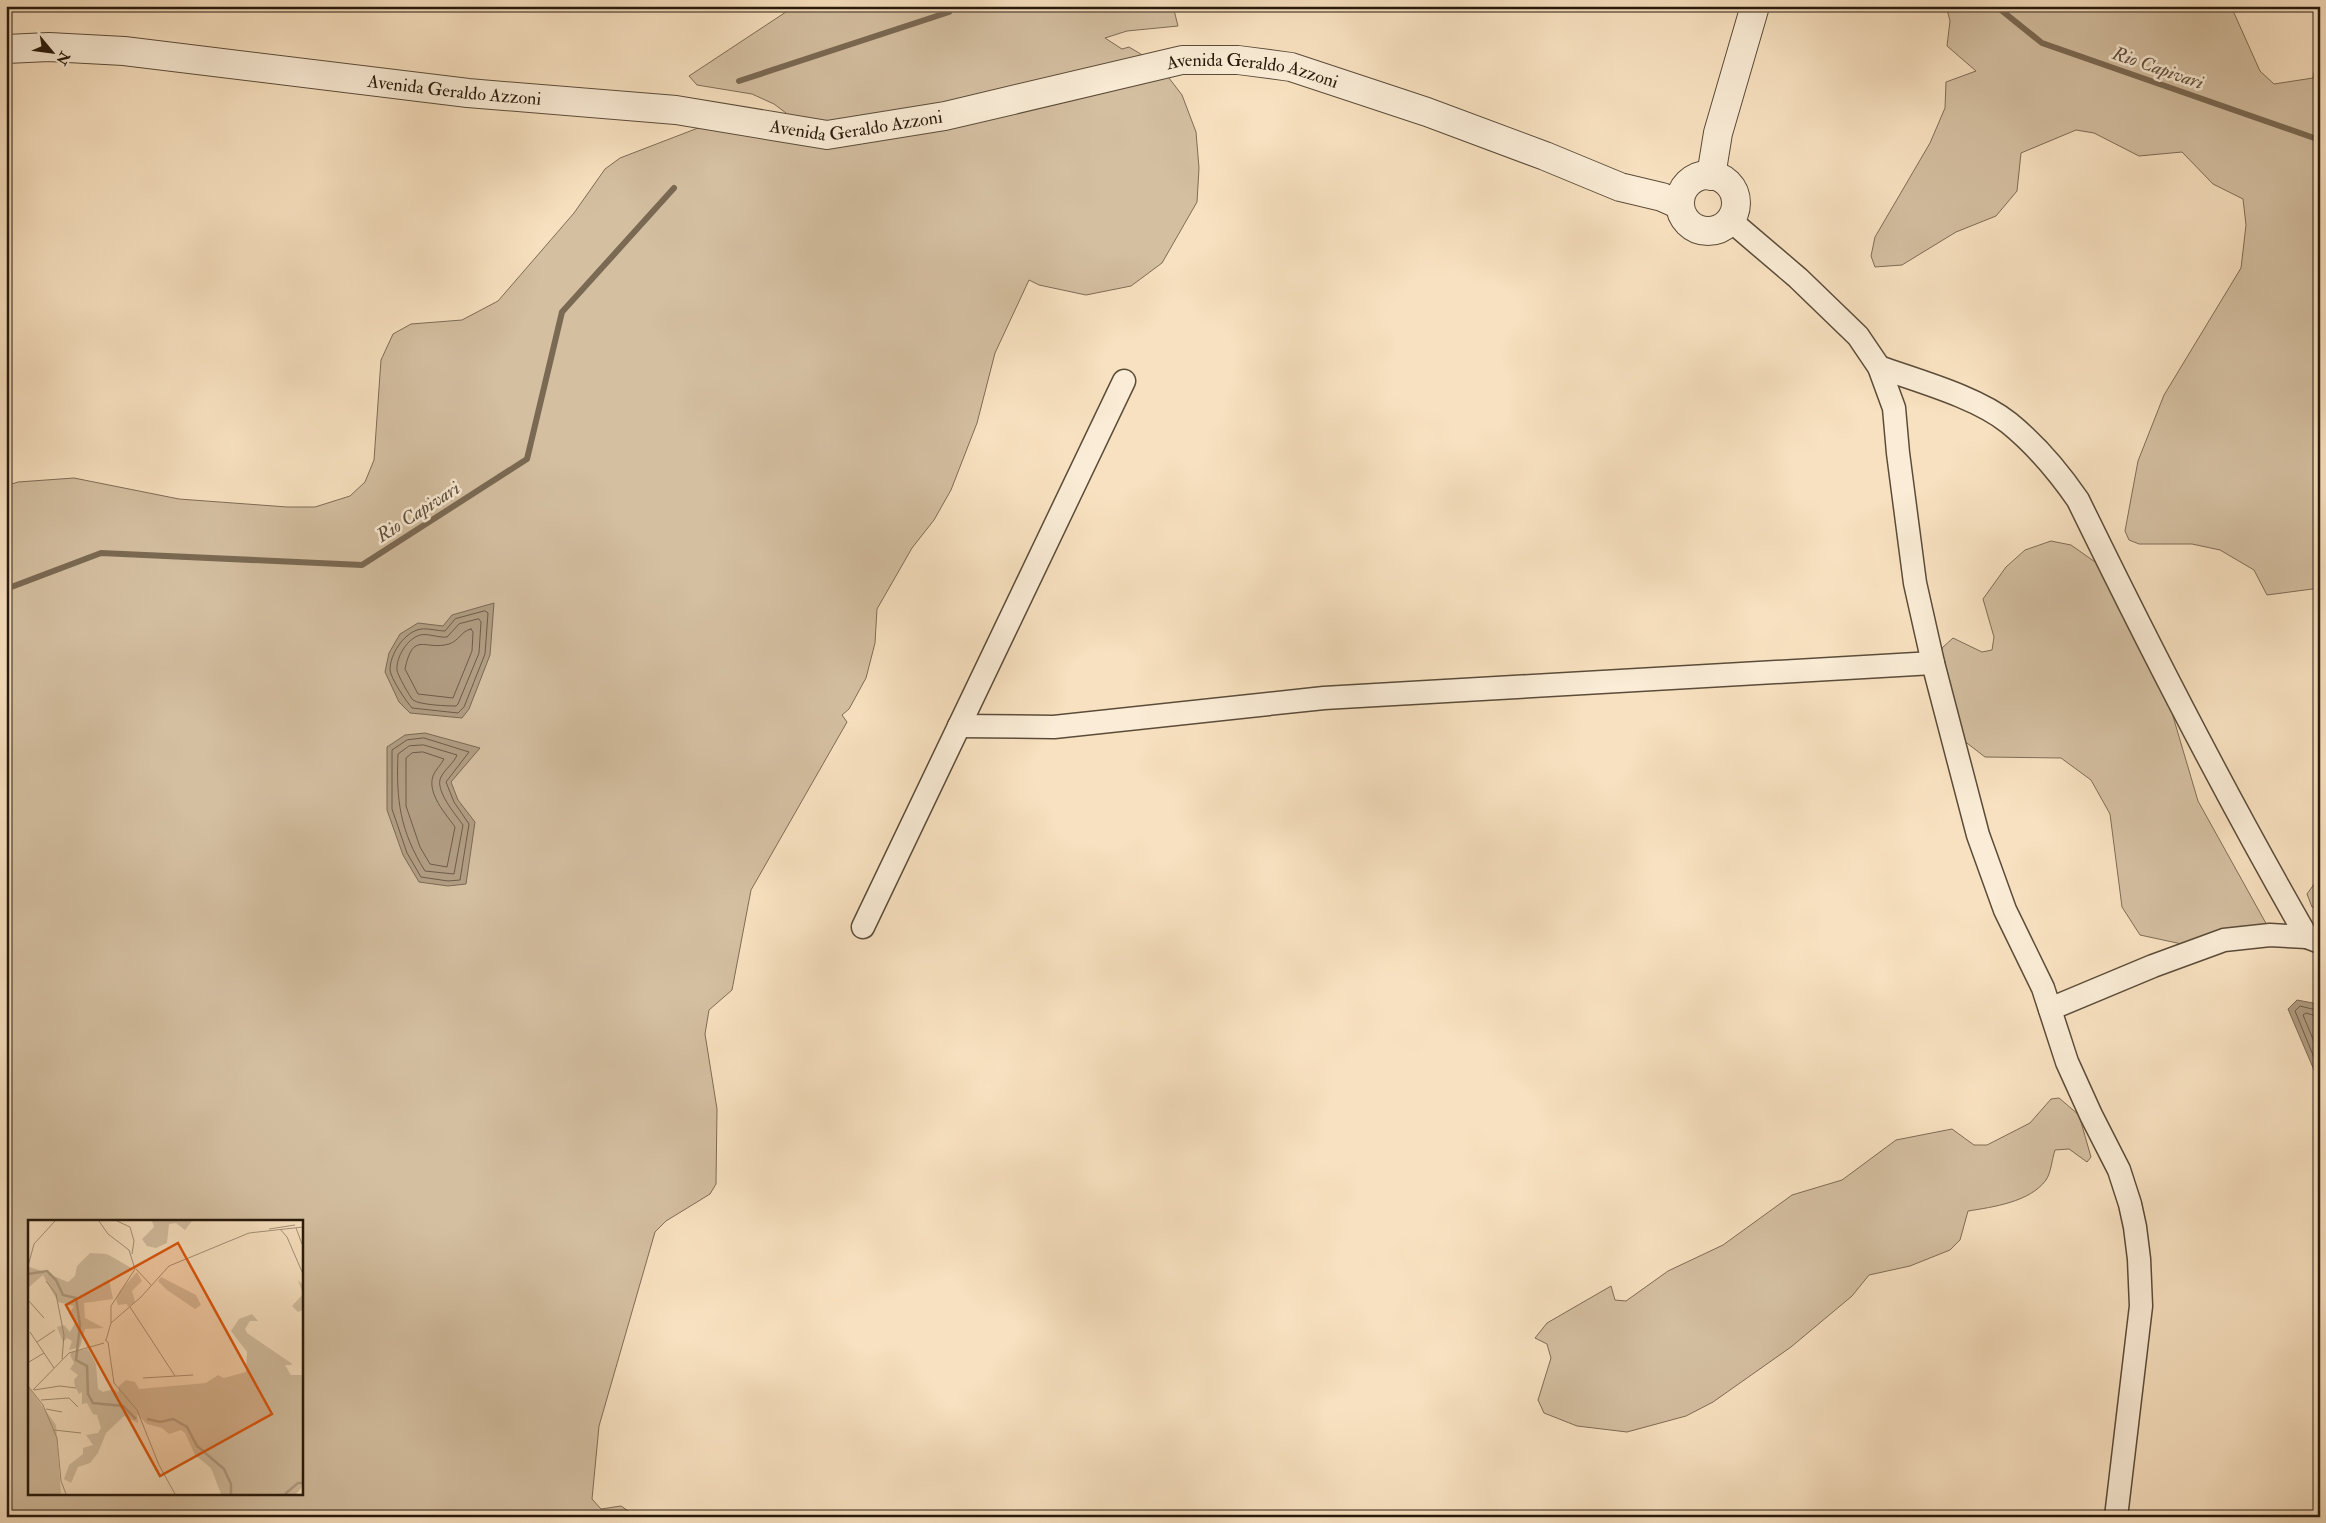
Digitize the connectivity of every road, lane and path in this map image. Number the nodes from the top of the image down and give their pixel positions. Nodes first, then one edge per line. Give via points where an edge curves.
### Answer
1 (1755, 6) edge
2 (6, 49) edge
3 (1711, 176) junction
4 (1680, 205) junction
5 (1730, 220) junction
6 (1879, 367) junction
7 (1124, 381) dead end
8 (1933, 663) junction
9 (959, 726) junction
10 (863, 927) dead end
11 (2313, 939) edge
12 (2050, 1009) junction
13 (2116, 1517) edge

1 - 3 street via 1718,133
2 - 4 street, Avenida Geraldo Azzoni via 49,47 124,51 468,93 676,110 827,135 945,116 1182,60 1238,60 1291,67 1427,112 1620,187
3 - 4 street via 1693,180 1682,195
3 - 5 street via 1721,178 1734,192 1735,211
4 - 5 street via 1688,222 1705,231 1715,230
5 - 6 street via 1798,278 1858,336
6 - 8 street via 1894,408 1915,583
6 - 11 street via 1978,405 2008,422 2057,470 2078,500 2189,725 2254,845
7 - 9 street
8 - 9 street via 1324,698 1054,727
8 - 12 street via 1978,835 2005,910
9 - 10 street
11 - 12 street via 2270,935 2224,940
12 - 13 street via 2067,1062 2119,1170 2135,1227 2141,1306

